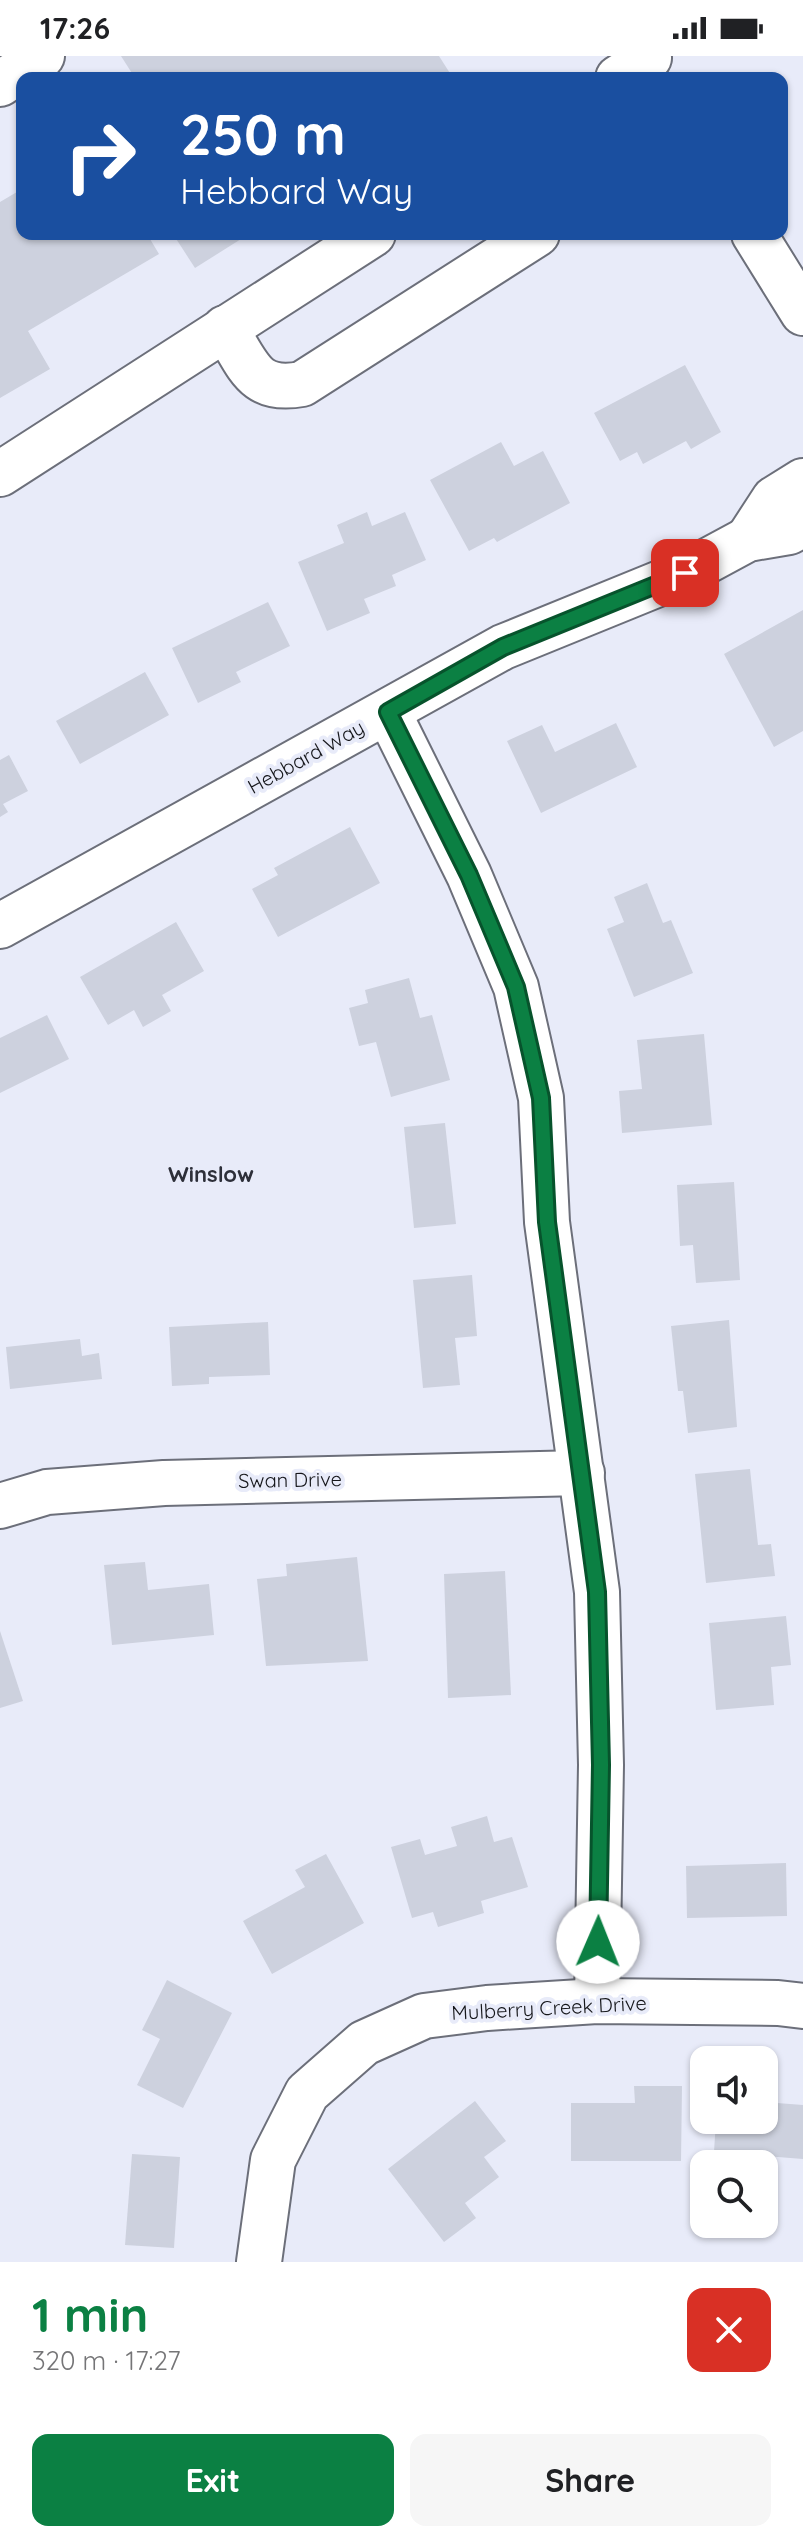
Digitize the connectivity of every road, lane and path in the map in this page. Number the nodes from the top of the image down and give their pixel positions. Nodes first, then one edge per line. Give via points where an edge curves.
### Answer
1 (42, 56) edge
2 (18, 72) edge
3 (364, 240) edge
4 (528, 240) edge
5 (758, 240) edge
6 (803, 313) edge
7 (225, 328) junction
8 (0, 474) edge
9 (803, 481) edge
10 (803, 525) edge
11 (748, 539) junction
12 (388, 712) junction
13 (0, 926) edge
14 (582, 1473) junction
15 (0, 1506) edge
16 (597, 2001) junction
17 (803, 2006) edge
18 (259, 2262) edge

1 - 2 street
3 - 7 street
4 - 7 street via 302,384 278,388 258,378
5 - 6 street
7 - 8 street
9 - 11 street, Hebbard Way via 774,499
10 - 11 street, Hebbard Way
11 - 12 street, Hebbard Way via 685,573 503,647
12 - 13 street, Hebbard Way
12 - 14 street via 469,875 516,987 541,1098 547,1222
14 - 15 street, Swan Drive via 164,1483 47,1492
14 - 16 street via 597,1592
16 - 17 street, Mulberry Creek Drive
16 - 18 street, Mulberry Creek Drive via 424,2016 364,2043 307,2093 273,2160

